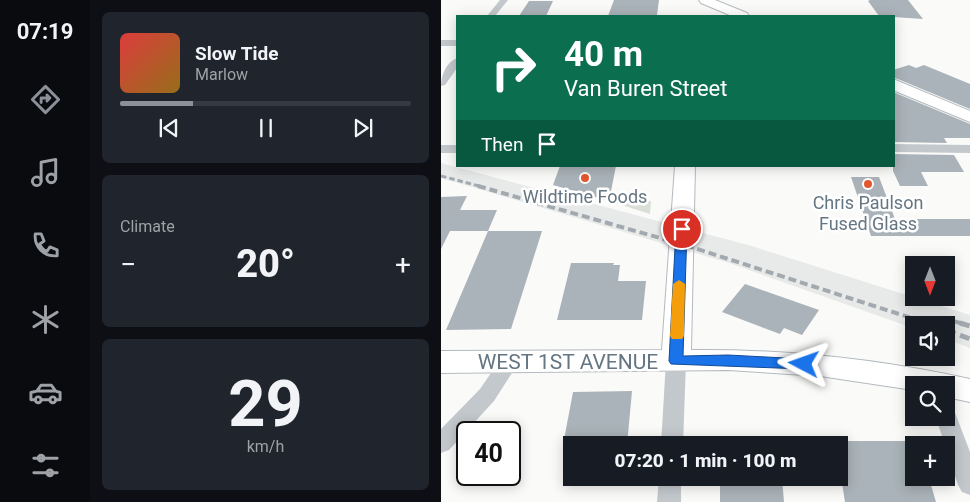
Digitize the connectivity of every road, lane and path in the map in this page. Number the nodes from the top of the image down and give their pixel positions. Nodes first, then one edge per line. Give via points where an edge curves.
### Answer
1 (504, 0) edge
2 (702, 5) edge
3 (492, 15) edge
4 (738, 15) edge
5 (441, 43) edge
6 (456, 43) edge
7 (456, 62) edge
8 (441, 83) edge
9 (895, 85) edge
10 (970, 117) edge
11 (895, 148) edge
12 (970, 148) edge
13 (441, 149) edge
14 (456, 149) edge
15 (685, 167) edge
16 (676, 361) junction
17 (441, 362) edge
18 (509, 362) junction
19 (905, 378) edge
20 (955, 388) edge
21 (970, 391) edge
22 (949, 426) edge
23 (672, 436) edge
24 (441, 444) edge
25 (970, 485) edge
26 (670, 486) edge
27 (669, 502) edge

1 - 3 street
2 - 4 street
5 - 6 street
7 - 8 street
9 - 10 street
11 - 12 street
13 - 14 street
15 - 16 street
16 - 18 street, WEST 1ST AVENUE
16 - 19 street, WEST 1ST AVENUE via 728,360 843,367
16 - 23 street
17 - 18 street, WEST 1ST AVENUE
18 - 24 street via 487,395
20 - 21 street, WEST 1ST AVENUE
22 - 25 street
26 - 27 street

